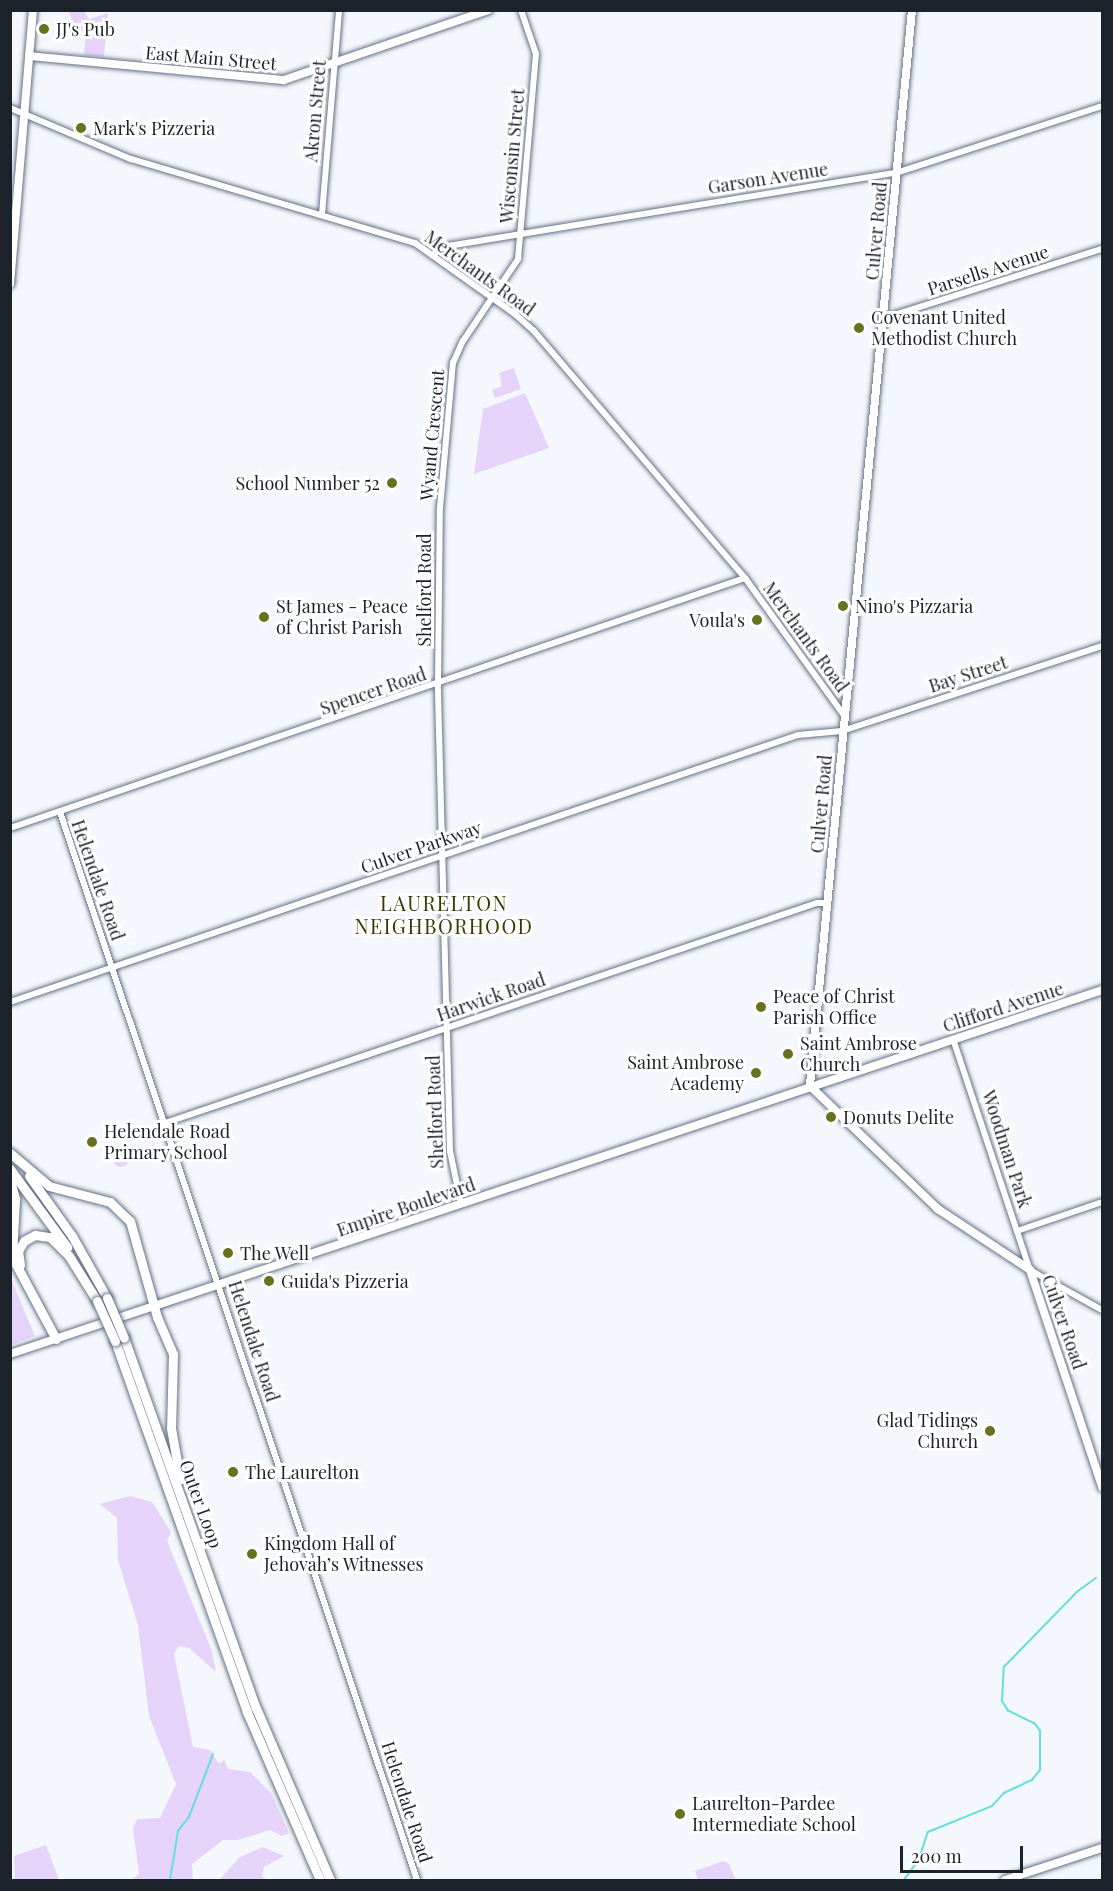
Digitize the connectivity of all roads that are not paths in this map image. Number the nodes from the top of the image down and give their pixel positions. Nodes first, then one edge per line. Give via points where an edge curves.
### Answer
1 (33, 10) edge
2 (339, 10) edge
3 (488, 10) edge
4 (521, 10) edge
5 (912, 10) edge
6 (29, 56) junction
7 (334, 63) junction
8 (1102, 106) edge
9 (10, 108) edge
10 (23, 112) junction
11 (896, 172) junction
12 (322, 214) junction
13 (521, 234) junction
14 (1102, 249) edge
15 (432, 255) junction
16 (10, 284) edge
17 (493, 298) junction
18 (882, 319) junction
19 (440, 514) joint
20 (745, 578) junction
21 (1102, 646) edge
22 (438, 685) junction
23 (843, 714) junction
24 (842, 731) junction
25 (60, 812) junction
26 (10, 828) edge
27 (443, 856) junction
28 (827, 903) junction
29 (112, 967) junction
30 (1102, 990) edge
31 (10, 1002) edge
32 (447, 1028) junction
33 (952, 1039) junction
34 (810, 1086) junction
35 (165, 1123) junction
36 (10, 1154) edge
37 (10, 1169) edge
38 (10, 1180) edge
39 (1102, 1202) edge
40 (461, 1204) junction
41 (1017, 1231) junction
42 (1030, 1270) junction
43 (220, 1284) junction
44 (29, 1290) junction
45 (102, 1300) junction
46 (154, 1306) junction
47 (1102, 1310) edge
48 (56, 1339) junction
49 (120, 1340) junction
50 (10, 1354) edge
51 (1102, 1487) edge
52 (188, 1517) junction
53 (1102, 1848) edge
54 (320, 1881) edge
55 (331, 1881) edge
56 (417, 1881) edge
57 (1005, 1881) edge

1 - 6 main road
2 - 7 street, Akron Street
3 - 7 main road, East Main Street
4 - 13 street, Wisconsin Street via 536,54
5 - 11 main road, Culver Road
6 - 7 main road, East Main Street via 280,80
6 - 10 main road
7 - 12 street, Akron Street
8 - 11 street, Garson Avenue
9 - 10 street, Merchants Road
10 - 12 street, Merchants Road via 131,159
10 - 16 main road
11 - 13 street, Garson Avenue
11 - 18 main road, Culver Road
12 - 15 street, Merchants Road via 415,243
13 - 15 street, Garson Avenue via 447,246
13 - 17 street, Wisconsin Street via 517,262
14 - 18 street, Parsells Avenue
15 - 17 street, Merchants Road
17 - 19 street, Wyand Crescent via 453,363
17 - 20 street, Merchants Road via 531,328
18 - 23 main road, Culver Road
19 - 22 street, Shelford Road
20 - 22 street, Spencer Road
20 - 23 street, Merchants Road
21 - 24 street, Bay Street
22 - 25 street, Spencer Road
22 - 27 street, Shelford Road
23 - 24 main road, Culver Road
24 - 27 street, Culver Parkway via 798,735
24 - 28 main road, Culver Road
25 - 26 street, Spencer Road
25 - 29 street, Helendale Road
27 - 29 street, Culver Parkway
27 - 32 street, Shelford Road
28 - 32 street, Harwick Road via 817,903
28 - 34 main road, Culver Road
29 - 31 street, Culver Parkway
29 - 35 street, Helendale Road
30 - 33 main road, Clifford Avenue
32 - 35 street, Harwick Road
32 - 40 street, Shelford Road via 451,1162
33 - 34 main road, Clifford Avenue
33 - 41 street, Woodman Park
34 - 40 main road, Empire Boulevard
34 - 42 main road, Culver Road via 934,1205
35 - 43 street, Helendale Road
36 - 45 highway, Outer Loop via 64,1223
36 - 46 highway via 51,1188 107,1201 122,1210 135,1232
37 - 45 highway, Outer Loop via 56,1229
38 - 44 highway via 15,1199 12,1254
39 - 41 street
40 - 43 main road, Empire Boulevard
41 - 42 street, Woodman Park
42 - 47 street
42 - 51 main road, Culver Road
43 - 46 main road, Empire Boulevard
43 - 56 street, Helendale Road
44 - 45 highway via 19,1249 27,1238 43,1235 65,1250
44 - 48 highway
45 - 49 highway, Outer Loop, bridge
46 - 48 main road, Empire Boulevard
46 - 52 highway via 173,1357 171,1432
48 - 50 main road, Empire Boulevard
49 - 52 highway, Outer Loop
49 - 54 highway, Outer Loop via 247,1712
52 - 55 highway, Outer Loop via 259,1714
53 - 57 main road

